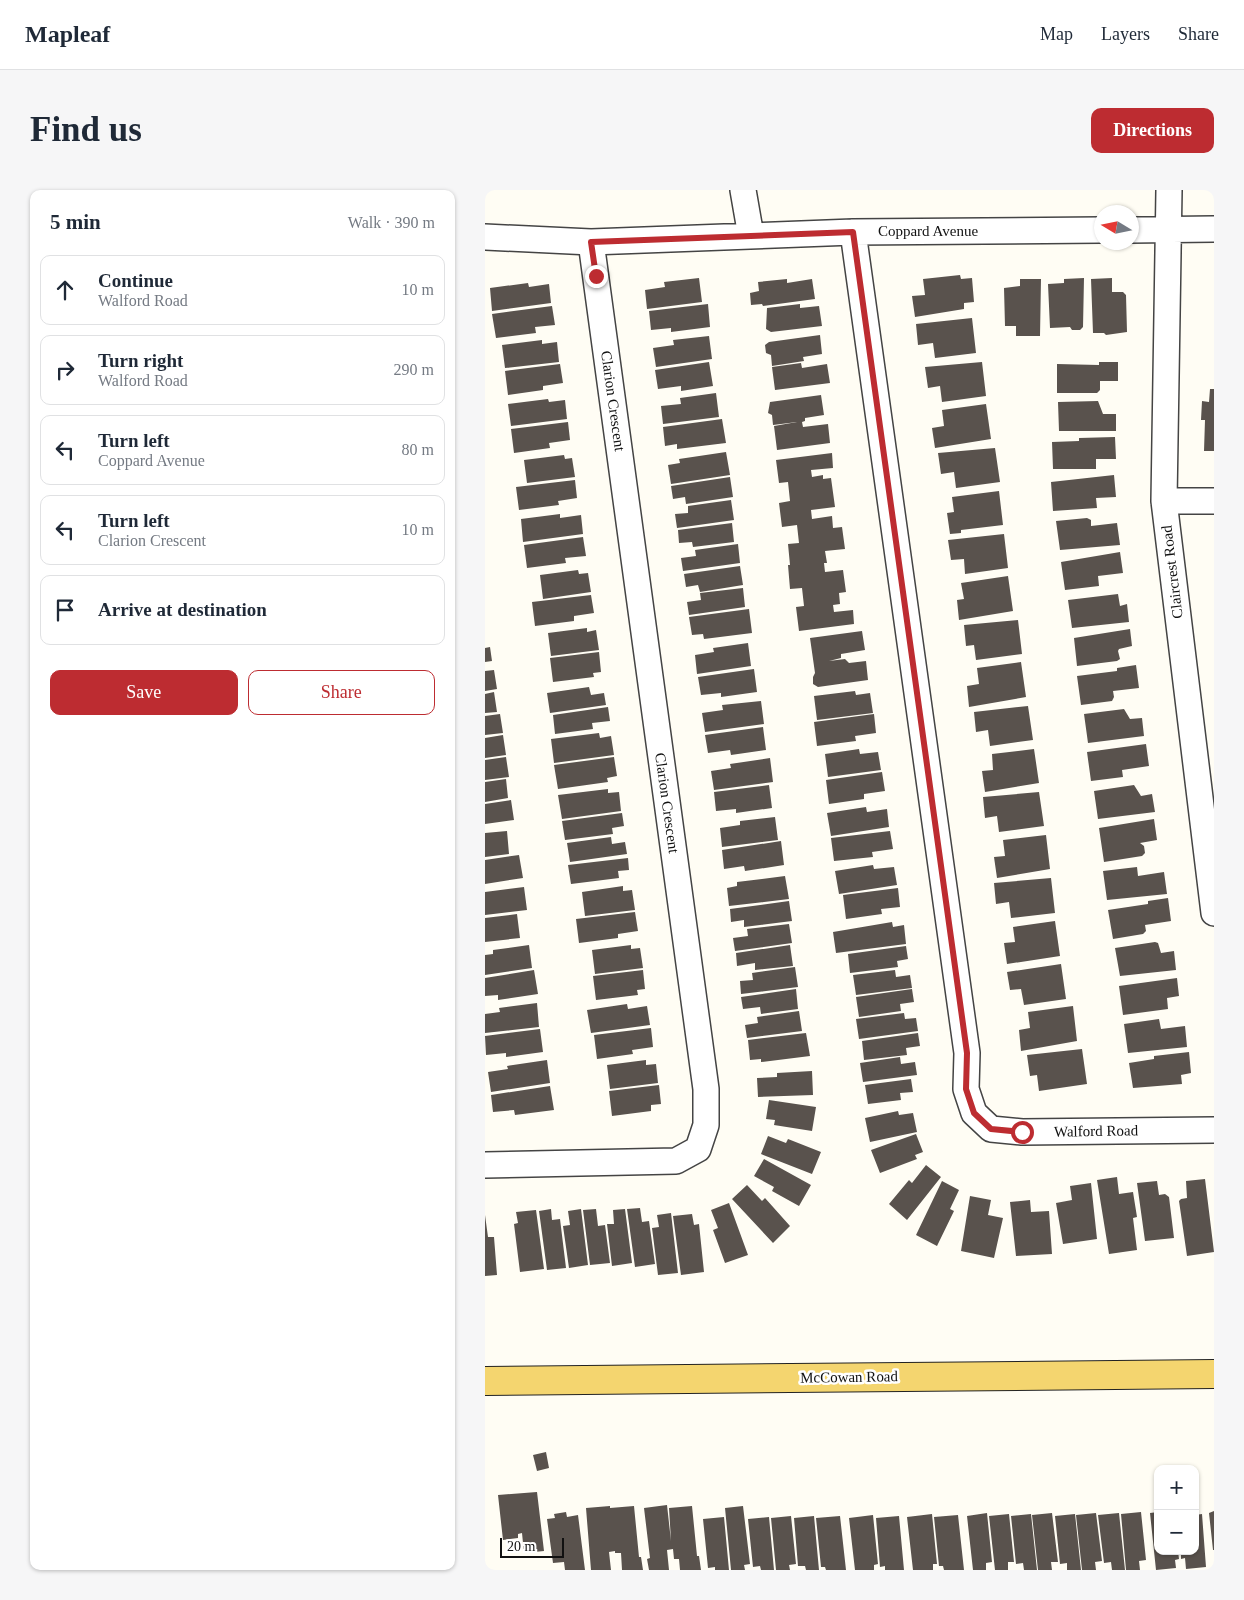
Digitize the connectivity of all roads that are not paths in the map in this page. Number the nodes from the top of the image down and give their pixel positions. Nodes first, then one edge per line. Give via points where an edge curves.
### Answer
1 (743, 190) edge
2 (1169, 190) edge
3 (1214, 228) edge
4 (1169, 229) junction
5 (1094, 230) edge
6 (1139, 230) edge
7 (853, 232) junction
8 (751, 236) junction
9 (485, 237) edge
10 (591, 242) junction
11 (1164, 501) junction
12 (1214, 501) edge
13 (1214, 913) edge
14 (1214, 1130) edge
15 (485, 1165) edge
16 (1214, 1374) edge
17 (485, 1381) edge

1 - 8 street
2 - 4 street, Claircrest Road
3 - 4 street
4 - 6 street
4 - 11 street, Claircrest Road
5 - 7 street, Coppard Avenue
7 - 8 street, Coppard Avenue
7 - 14 street, Walford Road via 965,1043 966,1089 974,1113 991,1129 1022,1132
8 - 10 street, Coppard Avenue
9 - 10 street, Coppard Avenue
10 - 15 street, Clarion Crescent via 706,1089 706,1125 698,1149 676,1161
11 - 12 street
11 - 13 street, Claircrest Road
16 - 17 main road, McCowan Road

